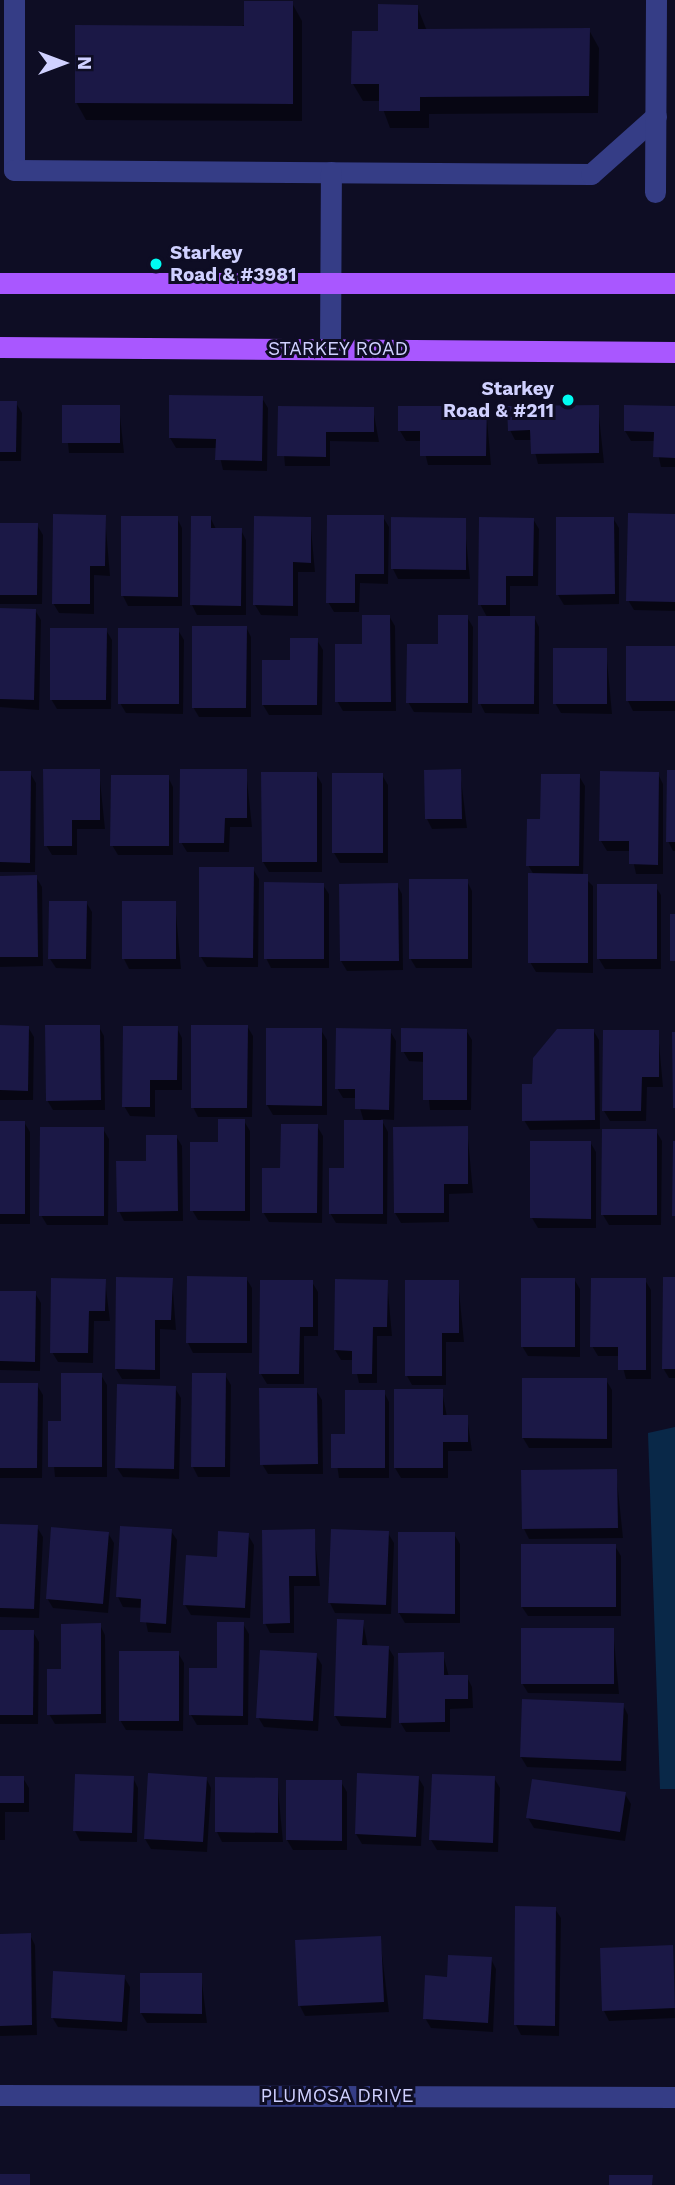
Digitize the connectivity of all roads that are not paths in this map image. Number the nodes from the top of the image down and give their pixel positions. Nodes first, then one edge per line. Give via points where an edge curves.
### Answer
1 (14, 0) edge
2 (656, 0) edge
3 (656, 116) junction
4 (331, 172) junction
5 (655, 192) dead end
6 (0, 283) edge
7 (675, 283) edge
8 (330, 285) junction
9 (0, 347) edge
10 (330, 349) junction
11 (675, 352) edge
12 (0, 2095) edge
13 (675, 2097) edge

1 - 4 street via 14,170
2 - 3 street
3 - 4 street via 591,174
3 - 5 street
4 - 8 street
6 - 8 main road
7 - 8 main road
8 - 10 street
9 - 10 main road, STARKEY ROAD
10 - 11 main road, STARKEY ROAD
12 - 13 street, PLUMOSA DRIVE

